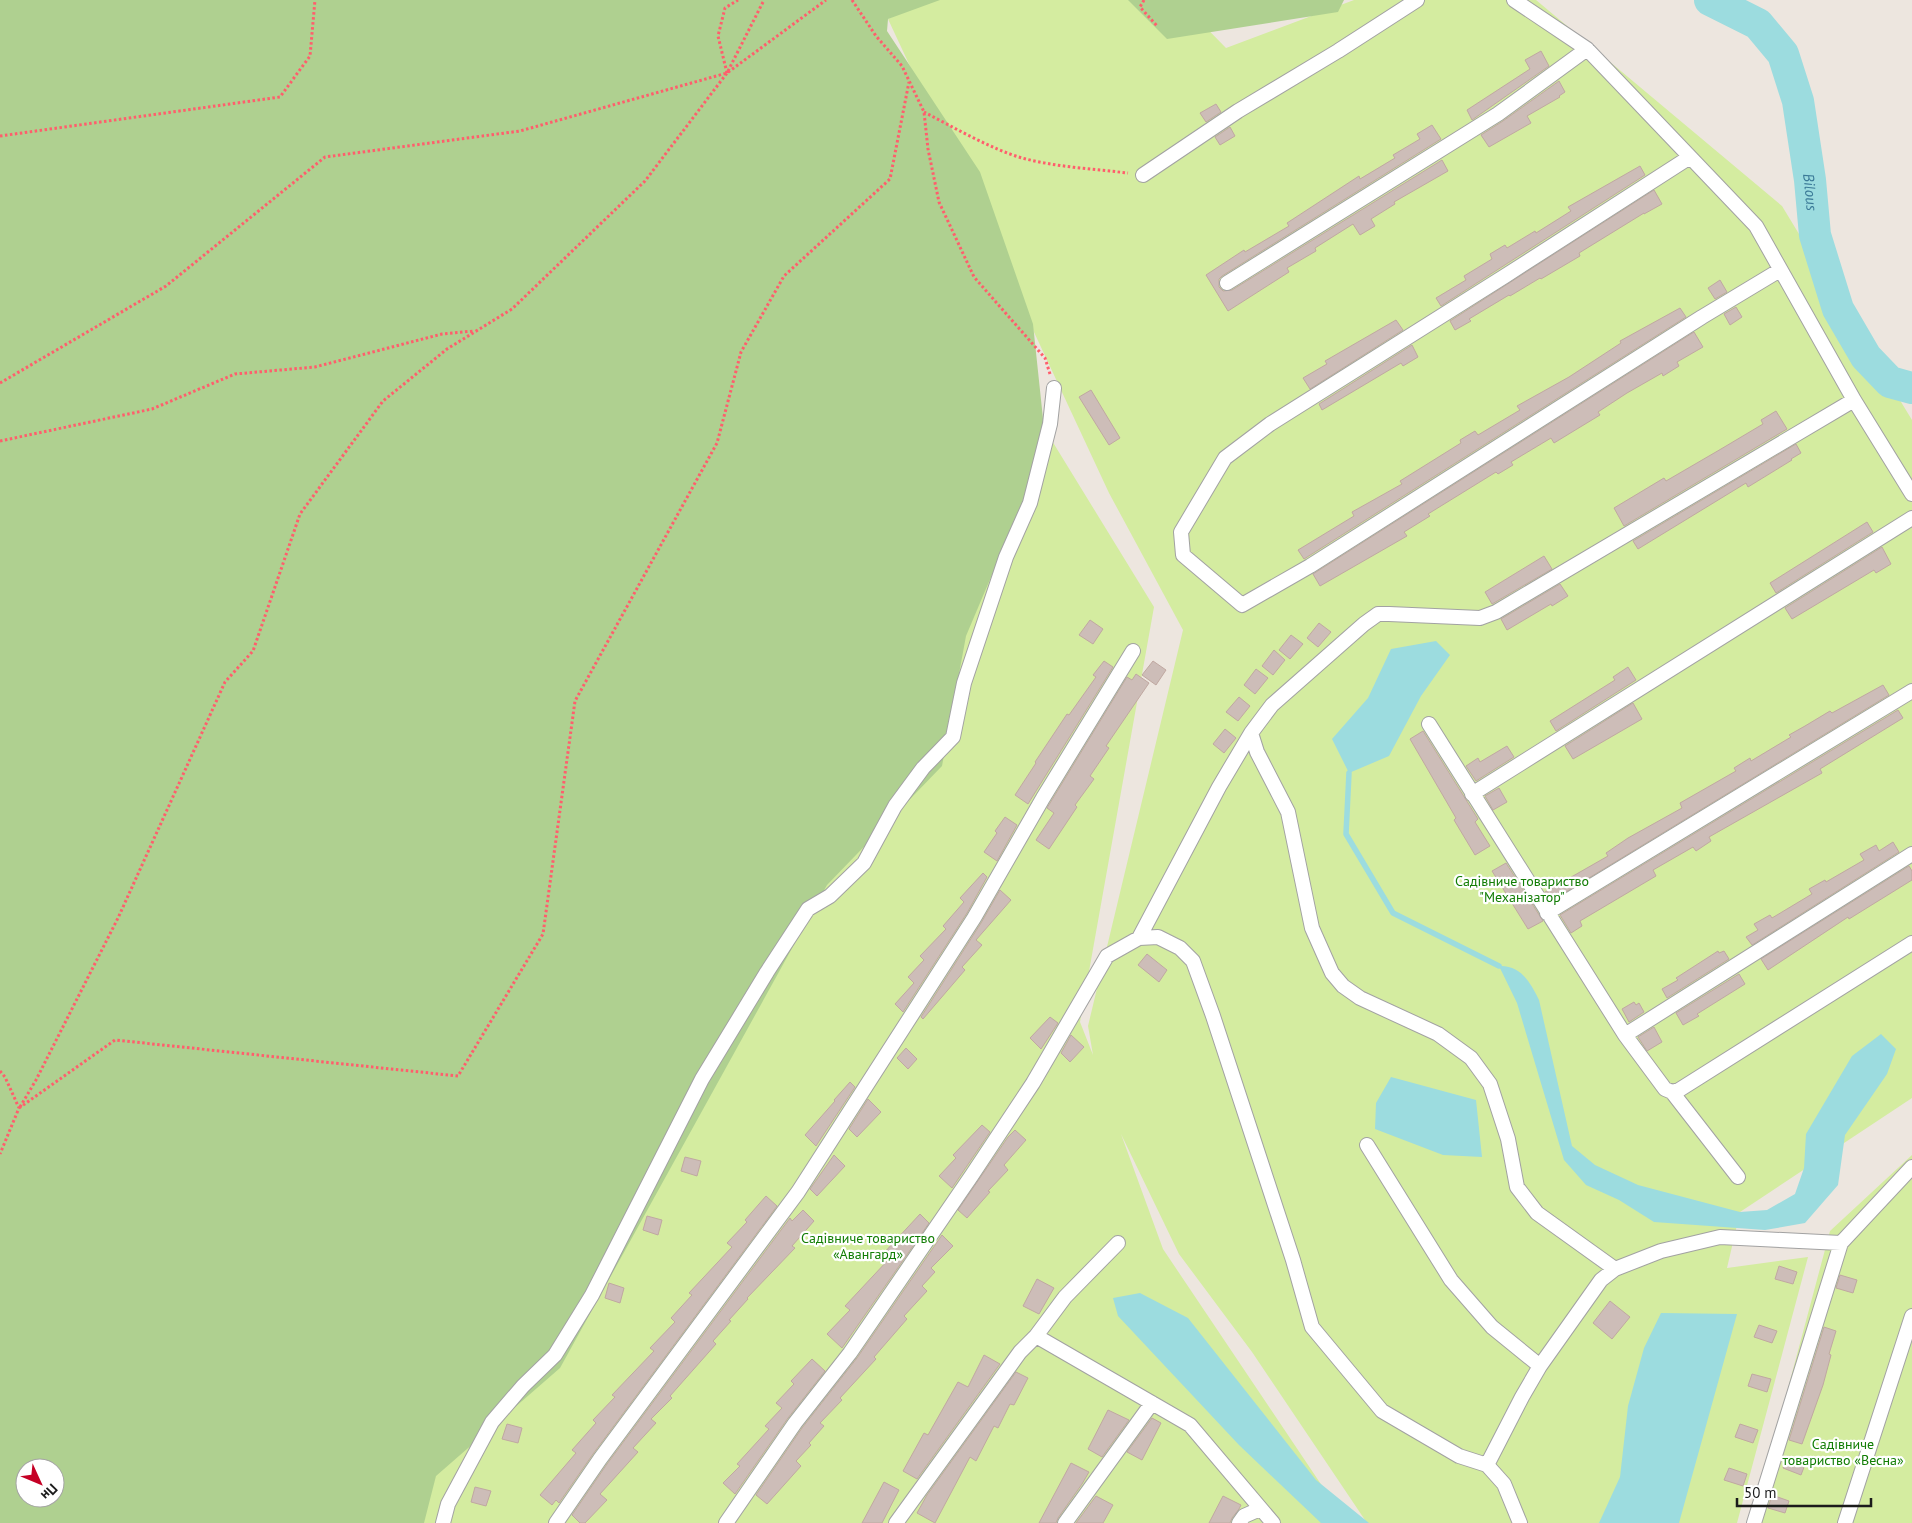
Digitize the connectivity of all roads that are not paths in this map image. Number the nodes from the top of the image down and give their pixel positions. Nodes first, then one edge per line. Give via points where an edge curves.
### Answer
1 (1417, 0) edge
2 (1514, 0) edge
3 (1587, 49) junction
4 (1690, 157) junction
5 (1144, 175) road end
6 (1780, 270) junction
7 (1227, 283) dead end
8 (1054, 388) road end
9 (1854, 400) junction
10 (1912, 494) edge
11 (1912, 518) edge
12 (1133, 650) dead end
13 (1912, 691) edge
14 (1429, 724) dead end
15 (1251, 734) junction
16 (1472, 794) junction
17 (1912, 854) edge
18 (1547, 913) junction
19 (1139, 938) junction
20 (1912, 943) edge
21 (1625, 1035) junction
22 (1672, 1092) junction
23 (1367, 1145) dead end
24 (1912, 1167) edge
25 (1738, 1177) dead end
26 (1118, 1243) dead end
27 (1841, 1243) junction
28 (1615, 1269) junction
29 (1912, 1316) edge
30 (1036, 1336) junction
31 (1540, 1366) junction
32 (1152, 1403) junction
33 (1487, 1465) junction
34 (1260, 1509) junction
35 (442, 1523) edge
36 (556, 1523) edge
37 (726, 1523) edge
38 (896, 1523) edge
39 (1065, 1523) edge
40 (1239, 1523) edge
41 (1273, 1523) edge
42 (1520, 1523) edge
43 (1754, 1523) edge
44 (1846, 1523) edge

1 - 5 street
2 - 3 street
3 - 4 street
3 - 7 street via 1498,114
4 - 6 street via 1756,226
4 - 6 street via 1270,424 1226,458 1181,532 1183,555 1242,606
6 - 9 street
8 - 35 street via 1050,424 1030,503 1006,557 964,683 953,737 923,768 894,806 864,863 830,896 808,909 797,925 702,1079 592,1295 555,1355 492,1422 448,1504
9 - 10 street
9 - 15 street via 1496,612 1480,618 1378,614 1272,705
11 - 16 street
12 - 36 street via 974,918 798,1192
13 - 18 street
14 - 16 street
15 - 19 street via 1219,787
15 - 28 street via 1288,812 1312,928 1332,973 1360,998 1438,1034 1471,1058 1490,1084 1508,1138 1517,1187 1536,1213
16 - 18 street
17 - 21 street
18 - 21 street
19 - 33 street via 1158,937 1180,948 1193,961 1293,1260 1312,1327 1382,1410 1459,1456
19 - 37 street via 1107,956 1033,1083 972,1175 850,1353 795,1423
20 - 22 street
21 - 22 street via 1665,1088
22 - 25 street
23 - 31 street via 1451,1280 1492,1327
24 - 27 street
26 - 30 street via 1065,1297
27 - 28 street via 1720,1237 1661,1251
27 - 43 street
28 - 31 street via 1600,1280
29 - 44 street
30 - 32 street
30 - 38 street via 1020,1352
31 - 33 street
32 - 34 street via 1190,1425
32 - 39 street
33 - 42 street via 1504,1484
34 - 40 street via 1244,1516
34 - 41 street

